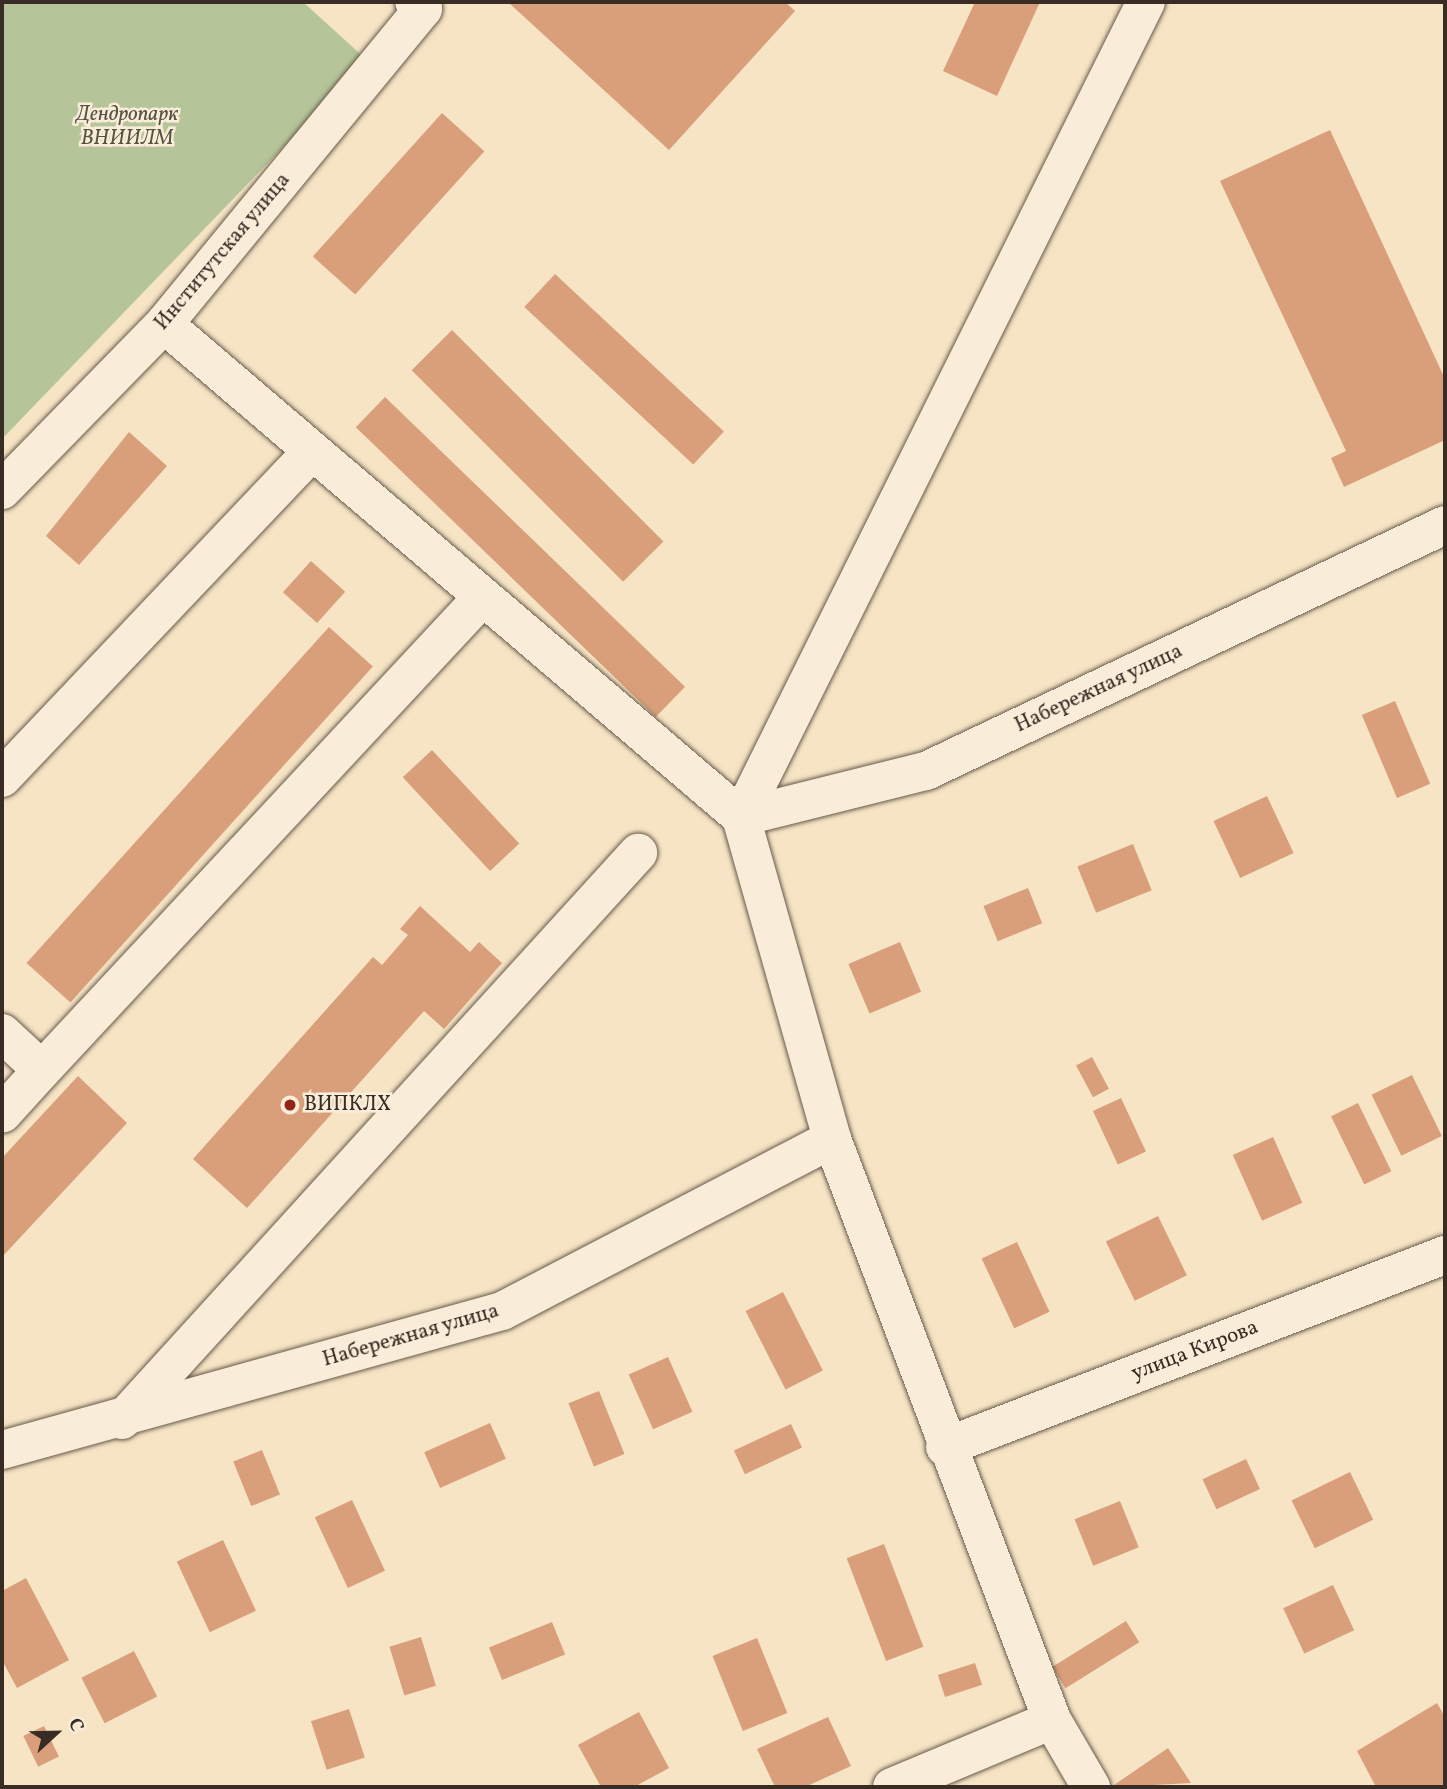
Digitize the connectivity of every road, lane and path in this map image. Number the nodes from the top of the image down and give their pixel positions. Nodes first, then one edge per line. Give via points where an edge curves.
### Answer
1 (414, 2) edge
2 (1146, 2) edge
3 (164, 324) junction
4 (311, 452) junction
5 (2, 491) edge
6 (1445, 525) edge
7 (480, 600) junction
8 (2, 778) edge
9 (741, 817) junction
10 (638, 853) dead end
11 (2, 1033) edge
12 (42, 1070) junction
13 (2, 1114) edge
14 (832, 1139) junction
15 (1445, 1255) edge
16 (122, 1420) junction
17 (945, 1447) junction
18 (2, 1450) edge
19 (1052, 1720) junction
20 (891, 1787) edge
21 (1091, 1787) edge

1 - 3 street, Институтская улица via 422,9
2 - 9 street
3 - 4 street
3 - 5 street, Институтская улица
4 - 7 street
4 - 8 street
6 - 9 street, Набережная улица via 926,771
7 - 9 street
7 - 12 street
9 - 14 street
10 - 16 street
11 - 12 street
12 - 13 street
14 - 16 street, Набережная улица via 502,1311
14 - 17 street
15 - 17 street, улица Кирова
16 - 18 street, Набережная улица
17 - 19 street
19 - 20 street
19 - 21 street

